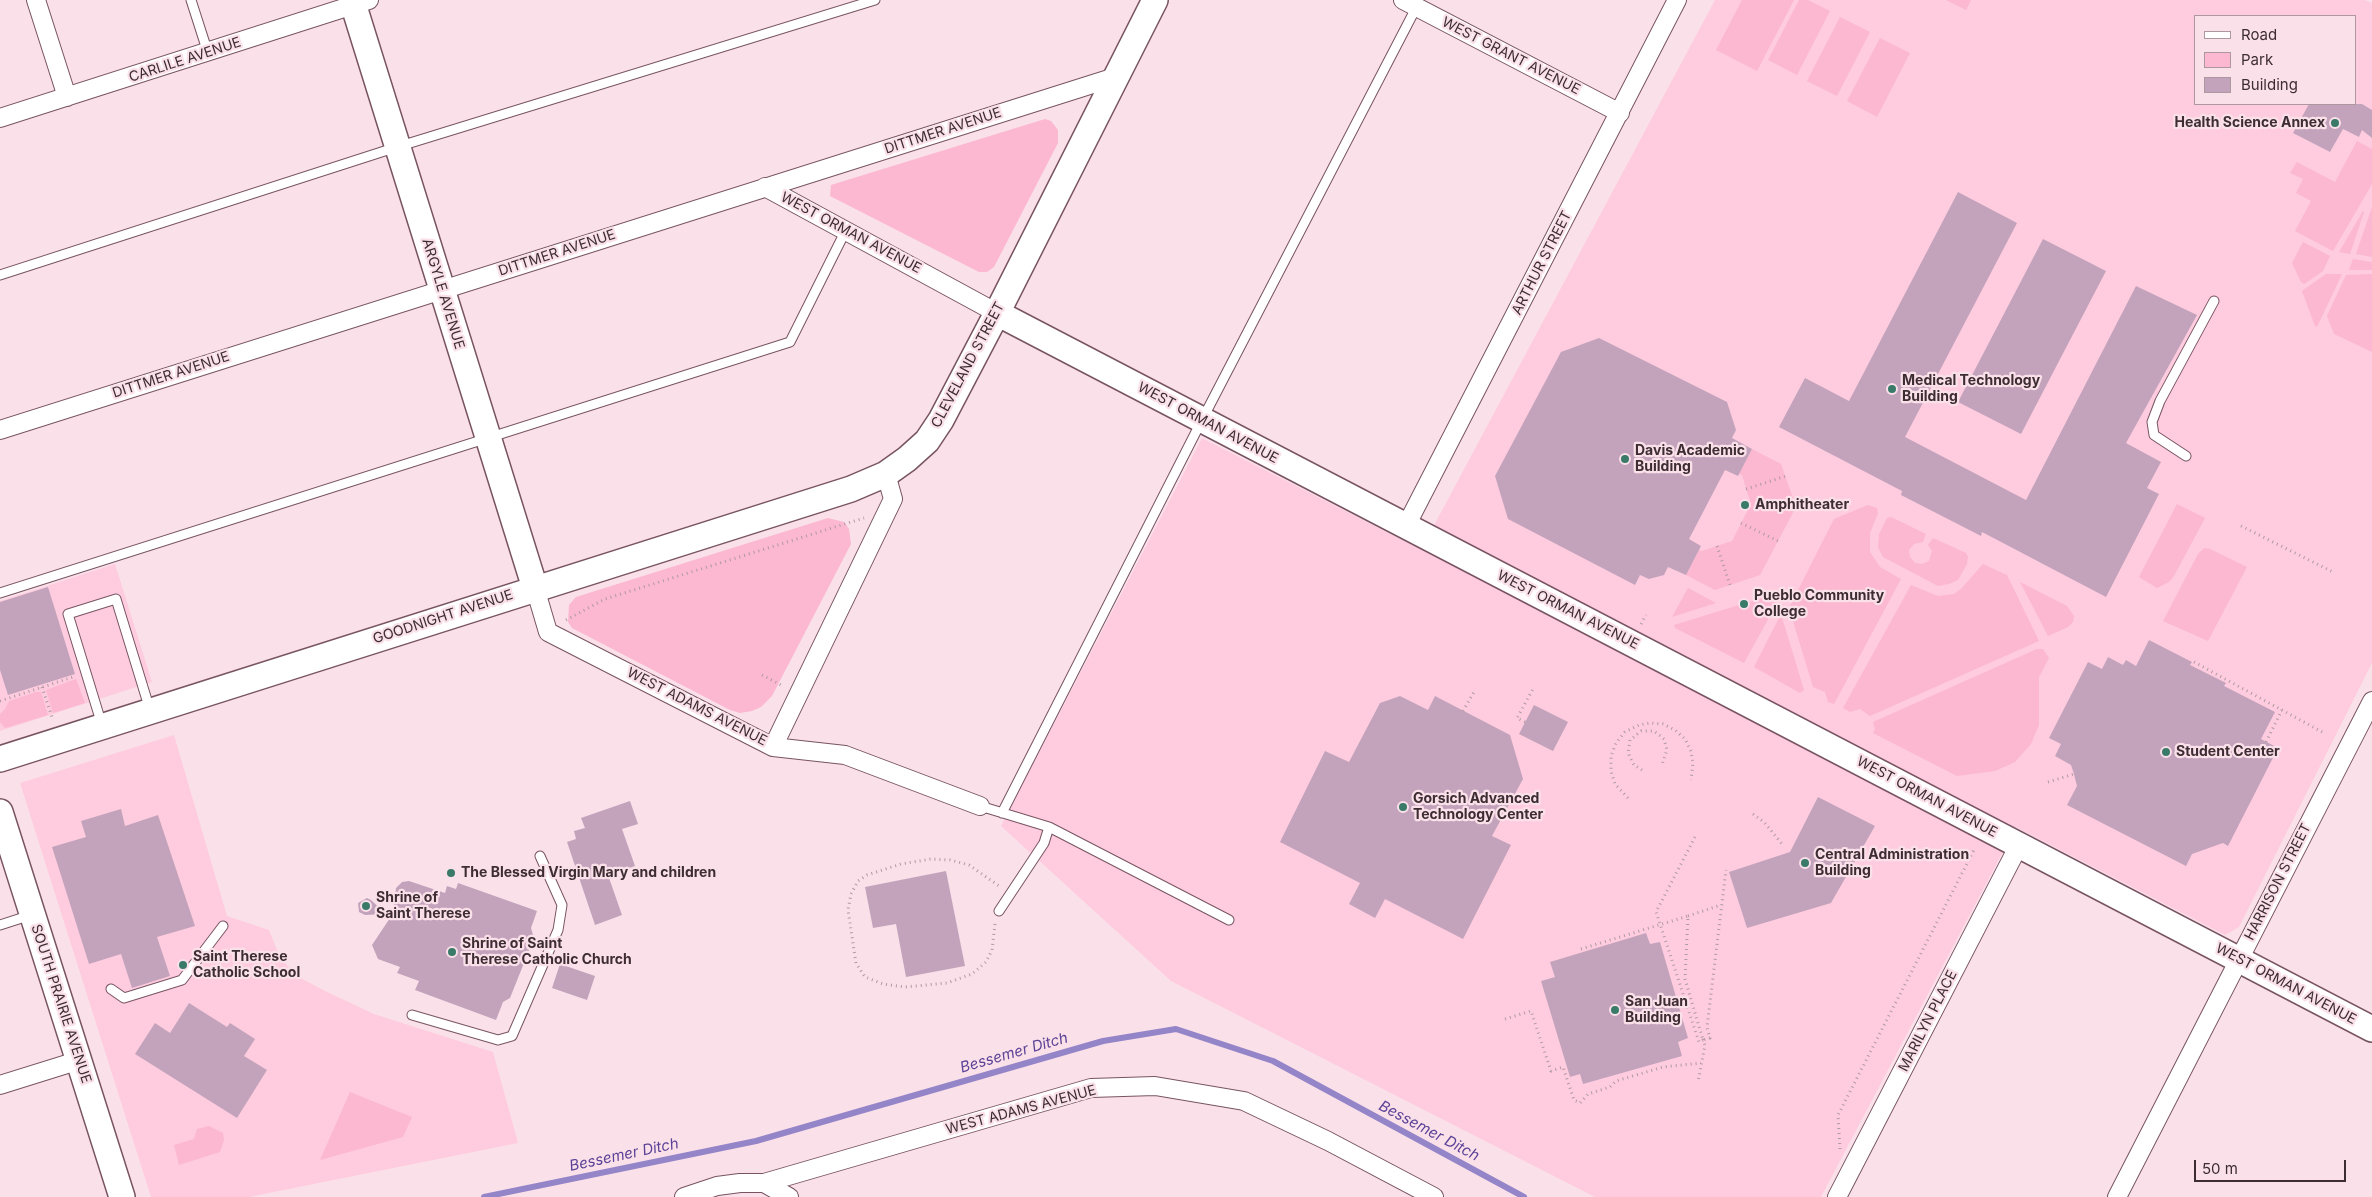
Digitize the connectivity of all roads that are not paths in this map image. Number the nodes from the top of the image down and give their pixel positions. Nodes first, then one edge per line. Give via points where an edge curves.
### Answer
1 (36, 0) edge
2 (191, 0) edge
3 (875, 0) edge
4 (1154, 0) edge
5 (1678, 0) edge
6 (358, 2) edge
7 (1413, 2) edge
8 (208, 53) junction
9 (1115, 77) junction
10 (67, 97) junction
11 (1620, 113) junction
12 (0, 118) edge
13 (397, 148) junction
14 (765, 187) junction
15 (846, 230) junction
16 (0, 275) edge
17 (441, 290) junction
18 (2214, 301) dead end
19 (997, 313) junction
20 (1202, 420) junction
21 (0, 430) edge
22 (488, 438) junction
23 (2186, 456) dead end
24 (886, 474) junction
25 (1406, 526) junction
26 (535, 588) junction
27 (0, 593) edge
28 (2372, 700) edge
29 (151, 710) junction
30 (102, 726) junction
31 (773, 747) junction
32 (0, 759) edge
33 (980, 806) joint
34 (0, 812) edge
35 (1002, 813) junction
36 (1049, 827) junction
37 (2019, 845) junction
38 (540, 856) dead end
39 (999, 911) road end
40 (32, 914) junction
41 (1229, 920) dead end
42 (0, 925) edge
43 (223, 926) dead end
44 (2238, 959) junction
45 (111, 989) dead end
46 (412, 1015) dead end
47 (2372, 1029) edge
48 (80, 1060) junction
49 (0, 1085) edge
50 (766, 1190) edge
51 (122, 1197) edge
52 (684, 1197) edge
53 (790, 1197) edge
54 (1434, 1197) edge
55 (1837, 1197) edge
56 (2117, 1197) edge

1 - 10 street
2 - 8 lane
3 - 13 lane
4 - 9 street, CLEVELAND STREET
5 - 11 street, ARTHUR STREET
6 - 8 street, CARLILE AVENUE
6 - 13 street, ARGYLE AVENUE
7 - 11 street, WEST GRANT AVENUE
7 - 20 lane
8 - 10 street, CARLILE AVENUE
9 - 14 street, DITTMER AVENUE
9 - 19 street, CLEVELAND STREET
10 - 12 street, CARLILE AVENUE
11 - 25 street, ARTHUR STREET
13 - 16 lane
13 - 17 street, ARGYLE AVENUE
14 - 15 street, WEST ORMAN AVENUE
14 - 17 street, DITTMER AVENUE
15 - 19 street, WEST ORMAN AVENUE
15 - 22 lane via 790,342
17 - 21 street, DITTMER AVENUE
17 - 22 street, ARGYLE AVENUE
18 - 23 lane via 2152,422 2154,435
19 - 20 street, WEST ORMAN AVENUE
19 - 24 street, CLEVELAND STREET via 927,441
20 - 25 street, WEST ORMAN AVENUE
20 - 35 lane
22 - 26 street, ARGYLE AVENUE
22 - 27 lane
24 - 26 street, GOODNIGHT AVENUE via 851,489
24 - 31 street via 894,499
25 - 37 street, WEST ORMAN AVENUE
26 - 29 street, GOODNIGHT AVENUE
26 - 31 street, WEST ADAMS AVENUE via 548,632
28 - 44 street, HARRISON STREET
29 - 30 street, GOODNIGHT AVENUE
29 - 30 lane via 116,599 68,614
30 - 32 street, GOODNIGHT AVENUE
31 - 33 street, WEST ADAMS AVENUE via 845,755
33 - 35 lane
34 - 40 street, SOUTH PRAIRIE AVENUE
35 - 36 lane
36 - 39 lane via 1044,843
36 - 41 lane
37 - 44 street, WEST ORMAN AVENUE
37 - 55 street, MARILYN PLACE
38 - 46 lane via 562,905 558,930 512,1036 498,1040
40 - 42 lane
40 - 48 street, SOUTH PRAIRIE AVENUE
43 - 45 lane via 182,980 124,998
44 - 47 street, WEST ORMAN AVENUE
44 - 56 street, HARRISON STREET
48 - 49 street
48 - 51 street, SOUTH PRAIRIE AVENUE
50 - 52 street, WEST ADAMS AVENUE via 740,1183 717,1186
50 - 53 street
50 - 54 street, WEST ADAMS AVENUE via 1090,1088 1155,1086 1244,1101

